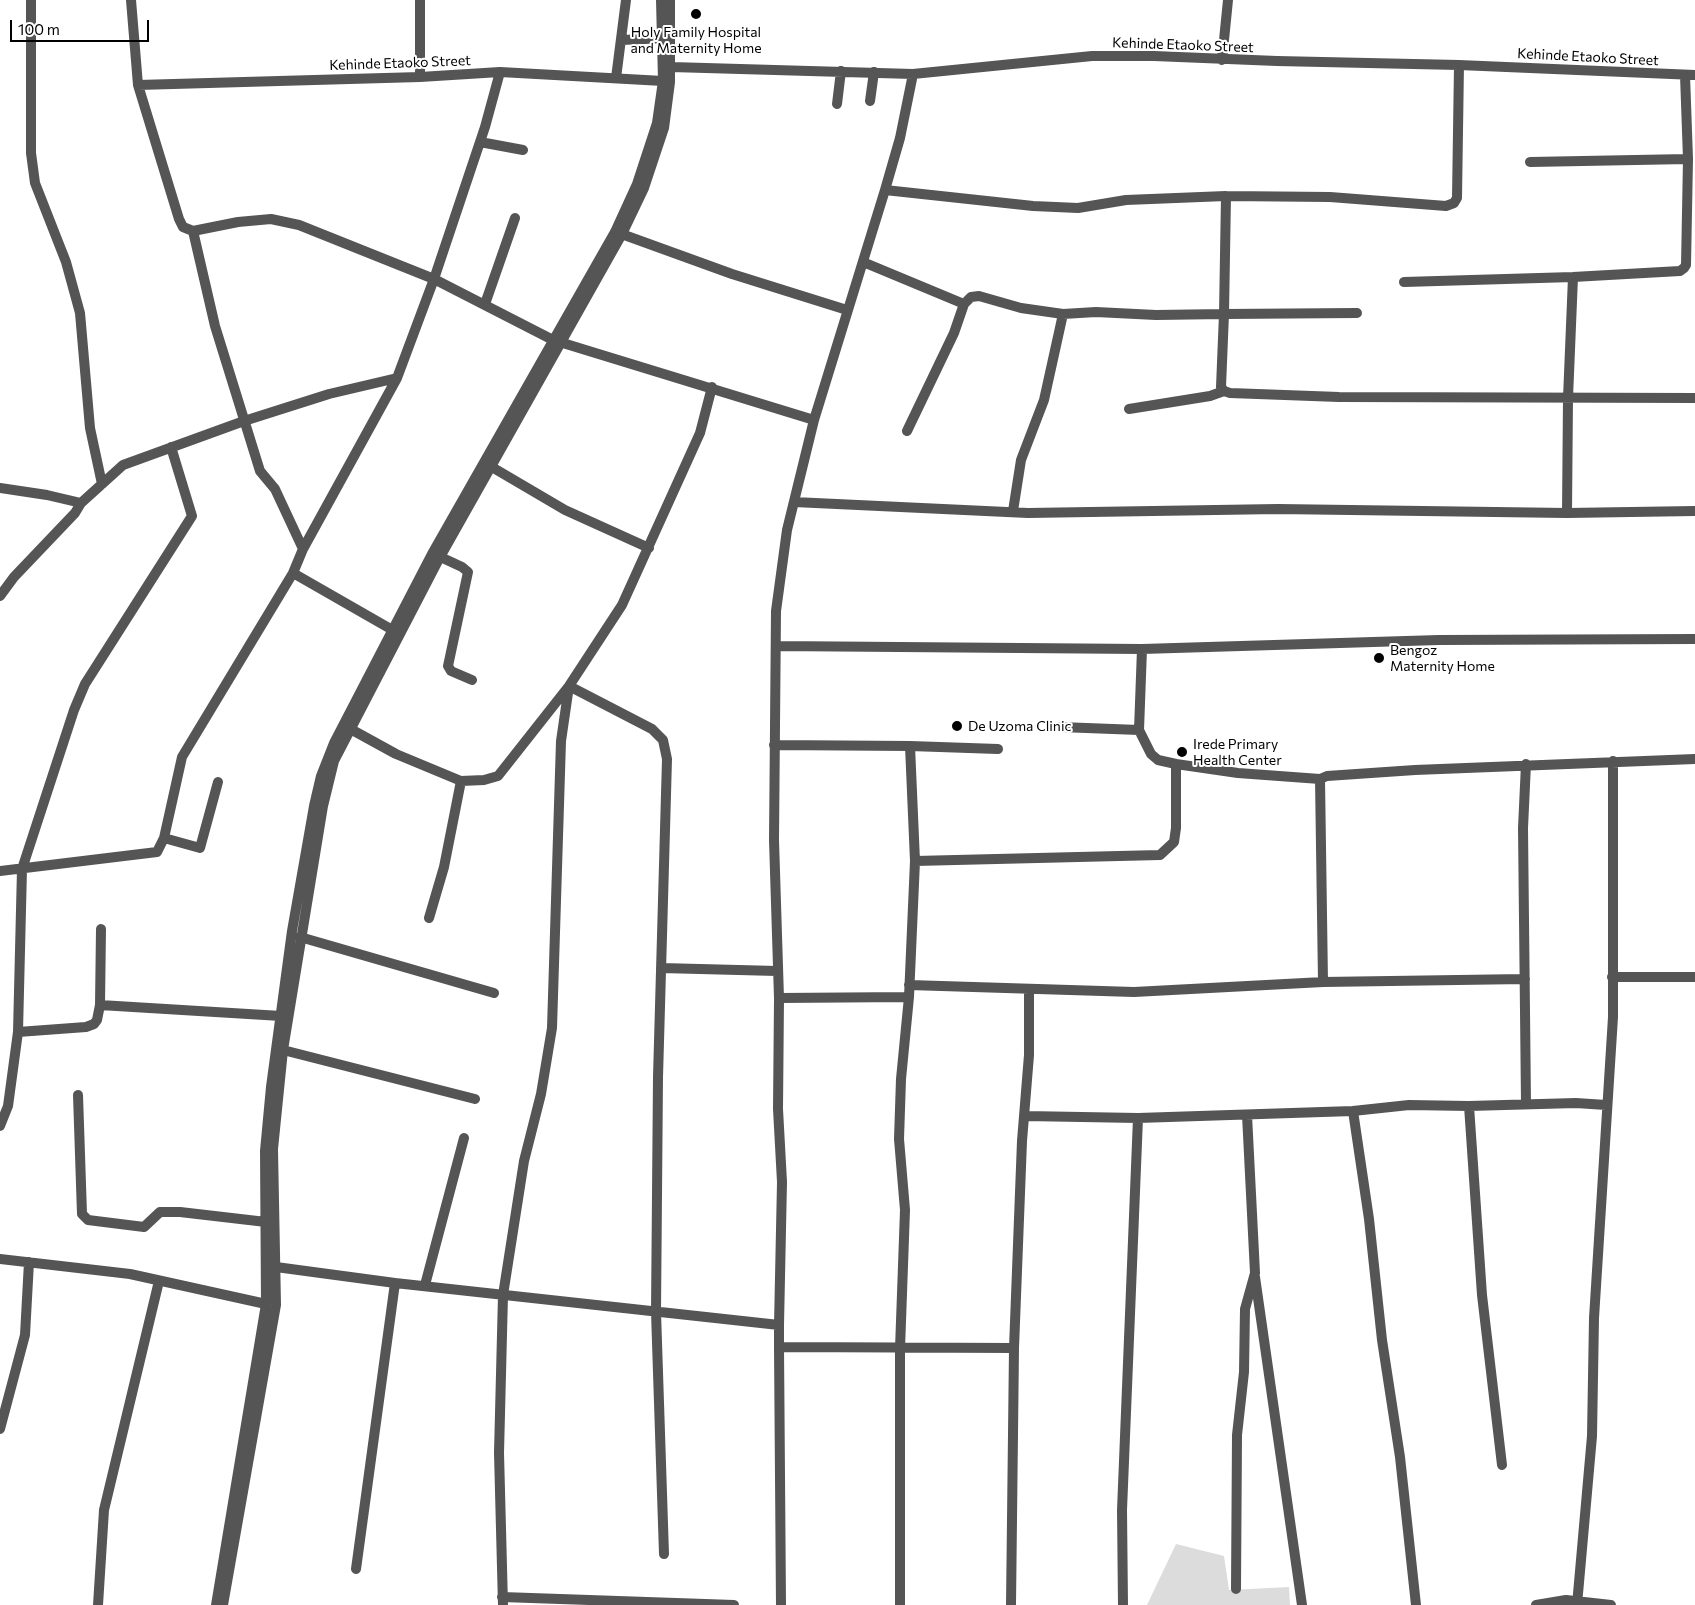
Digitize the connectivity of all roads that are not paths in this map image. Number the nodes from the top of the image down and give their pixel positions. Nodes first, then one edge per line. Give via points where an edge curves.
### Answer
1 (31, 0) edge
2 (131, 0) edge
3 (420, 0) edge
4 (626, 0) edge
5 (662, 0) edge
6 (670, 0) edge
7 (1228, 0) edge
8 (666, 38) junction
9 (622, 40) junction
10 (1222, 60) junction
11 (1459, 64) junction
12 (671, 67) junction
13 (841, 71) junction
14 (500, 72) junction
15 (874, 72) junction
16 (913, 74) junction
17 (1690, 75) edge
18 (420, 77) junction
19 (616, 78) junction
20 (663, 81) junction
21 (138, 84) junction
22 (870, 101) dead end
23 (837, 104) dead end
24 (480, 142) junction
25 (523, 150) dead end
26 (1688, 159) junction
27 (1530, 162) dead end
28 (885, 190) junction
29 (1226, 196) junction
30 (516, 218) dead end
31 (193, 232) junction
32 (618, 233) junction
33 (863, 262) junction
34 (1573, 277) junction
35 (434, 279) junction
36 (1404, 282) dead end
37 (485, 304) junction
38 (964, 304) junction
39 (847, 310) junction
40 (1357, 313) dead end
41 (1063, 314) junction
42 (1224, 314) junction
43 (558, 341) junction
44 (397, 378) junction
45 (712, 387) junction
46 (1224, 391) junction
47 (1568, 398) junction
48 (1695, 398) edge
49 (1129, 408) dead end
50 (814, 420) junction
51 (244, 421) junction
52 (908, 431) dead end
53 (171, 447) junction
54 (488, 465) junction
55 (102, 484) junction
56 (0, 488) edge
57 (794, 502) junction
58 (81, 503) junction
59 (1013, 511) junction
60 (1695, 511) edge
61 (1567, 513) junction
62 (648, 548) junction
63 (303, 549) junction
64 (436, 555) junction
65 (293, 573) junction
66 (0, 596) edge
67 (395, 632) junction
68 (1695, 639) edge
69 (776, 646) junction
70 (1142, 649) junction
71 (472, 680) dead end
72 (570, 686) junction
73 (347, 727) junction
74 (1060, 728) dead end
75 (1139, 730) junction
76 (774, 745) junction
77 (910, 746) junction
78 (998, 749) dead end
79 (1695, 759) edge
80 (1614, 761) junction
81 (1176, 764) junction
82 (1526, 764) junction
83 (1320, 779) junction
84 (462, 781) junction
85 (218, 782) dead end
86 (164, 838) junction
87 (915, 861) junction
88 (22, 868) junction
89 (0, 871) edge
90 (429, 918) dead end
91 (101, 928) dead end
92 (300, 937) junction
93 (661, 968) junction
94 (777, 972) junction
95 (1612, 977) junction
96 (1695, 977) edge
97 (1525, 979) junction
98 (1323, 982) junction
99 (909, 985) junction
100 (1029, 990) junction
101 (494, 993) dead end
102 (909, 997) junction
103 (779, 998) junction
104 (100, 1005) junction
105 (281, 1016) junction
106 (18, 1032) junction
107 (283, 1050) junction
108 (78, 1095) dead end
109 (475, 1099) dead end
110 (1526, 1103) junction
111 (1606, 1105) junction
112 (1469, 1106) junction
113 (1353, 1111) junction
114 (1247, 1115) junction
115 (1025, 1116) junction
116 (1138, 1118) junction
117 (0, 1126) edge
118 (464, 1138) dead end
119 (266, 1222) junction
120 (0, 1259) edge
121 (29, 1262) junction
122 (276, 1267) junction
123 (1255, 1273) junction
124 (159, 1281) junction
125 (395, 1283) junction
126 (425, 1284) junction
127 (503, 1295) junction
128 (266, 1304) junction
129 (656, 1312) junction
130 (779, 1324) junction
131 (779, 1347) junction
132 (1014, 1348) junction
133 (900, 1349) junction
134 (0, 1429) edge
135 (1502, 1465) dead end
136 (664, 1554) dead end
137 (356, 1569) dead end
138 (1236, 1589) dead end
139 (503, 1601) edge
140 (1577, 1603) edge
141 (98, 1605) edge
142 (216, 1605) edge
143 (224, 1605) edge
144 (734, 1605) edge
145 (781, 1605) edge
146 (900, 1605) edge
147 (1011, 1605) edge
148 (1123, 1605) edge
149 (1302, 1605) edge
150 (1416, 1605) edge
151 (1536, 1605) edge
152 (1611, 1605) edge

1 - 55 street via 31,153 35,183 66,262 80,313 90,428
2 - 21 street
3 - 18 street
4 - 9 street
5 - 8 street
6 - 8 street
7 - 10 street
8 - 9 street
8 - 12 street
8 - 20 street
9 - 19 street
10 - 11 street, Kehinde Etaoko Street
10 - 16 street, Kehinde Etaoko Street via 1092,56
11 - 17 street, Kehinde Etaoko Street
11 - 29 street via 1457,198 1454,203 1446,206 1330,197
12 - 13 street, Kehinde Etaoko Street
12 - 32 street via 664,128 656,155
13 - 15 street, Kehinde Etaoko Street
13 - 23 street
14 - 18 street, Kehinde Etaoko Street
14 - 19 street, Kehinde Etaoko Street
14 - 24 street
15 - 16 street, Kehinde Etaoko Street
15 - 22 street
16 - 28 street
17 - 26 street
18 - 21 street, Kehinde Etaoko Street
19 - 20 street, Kehinde Etaoko Street
20 - 32 street via 649,151
21 - 31 street via 179,220
24 - 25 street
24 - 35 street
26 - 27 street
26 - 34 street via 1684,268 1680,271
28 - 29 street via 1078,208 1126,200
28 - 33 street
29 - 42 street
30 - 37 street
31 - 35 street via 271,219
31 - 51 street via 215,326
32 - 39 street via 732,274
32 - 43 street
33 - 38 street
33 - 39 street
34 - 36 street
34 - 47 street
35 - 37 street
35 - 44 street
37 - 43 street
38 - 41 street via 970,297 979,296 1020,308
38 - 52 street via 954,333
39 - 50 street
40 - 42 street
41 - 42 street
41 - 59 street via 1044,400 1021,460
42 - 46 street via 1220,382
43 - 45 street
43 - 54 street
44 - 51 street via 329,394
44 - 63 street
45 - 50 street
45 - 62 street via 700,433
46 - 47 street via 1339,397
46 - 49 street
47 - 48 street
47 - 61 street
50 - 57 street
51 - 53 street
51 - 63 street via 260,471 275,489
53 - 55 street via 123,465
53 - 88 street via 192,516 79,696
54 - 62 street via 565,510
54 - 64 street
55 - 58 street
56 - 58 street
57 - 59 street
57 - 69 street via 776,611
58 - 66 street
59 - 61 street via 1117,513 1278,509
60 - 61 street
62 - 72 street via 622,605
63 - 65 street
64 - 67 street
64 - 71 street via 468,572 448,666 451,671
65 - 67 street
65 - 86 street via 182,757
67 - 73 street
68 - 70 street via 1439,640
69 - 70 street
69 - 76 street
70 - 75 street
72 - 84 street via 498,776
72 - 93 street via 652,729 663,740 668,758
72 - 127 street via 561,741 552,1028 541,1094 524,1161
73 - 84 street via 396,754
73 - 92 street via 334,761 323,806
73 - 105 street via 327,758 314,806
74 - 75 street
75 - 81 street via 1158,760
76 - 77 street
76 - 94 street
77 - 78 street
77 - 87 street
79 - 80 street
80 - 82 street
80 - 95 street
81 - 83 street via 1238,773
81 - 87 street via 1174,842 1160,856
82 - 83 street
82 - 97 street via 1523,828
83 - 98 street
84 - 90 street via 444,867
85 - 86 street via 200,848
86 - 88 street via 157,852
87 - 99 street
88 - 89 street
88 - 106 street
91 - 104 street
92 - 101 street
92 - 107 street
93 - 94 street
93 - 129 street
94 - 103 street
95 - 96 street
95 - 111 street via 1613,1017
97 - 98 street
97 - 110 street
98 - 100 street via 1134,992
99 - 100 street
99 - 102 street
100 - 115 street
102 - 103 street
102 - 133 street via 899,1139 905,1210
103 - 130 street via 778,1109 782,1182
104 - 105 street
104 - 106 street via 97,1020 86,1027
105 - 119 street via 265,1151
106 - 117 street via 8,1106
107 - 109 street
107 - 122 street via 273,1149
108 - 119 street via 82,1214 88,1220 144,1227 160,1212 180,1212
110 - 111 street
110 - 112 street
111 - 140 street via 1594,1318 1592,1436
112 - 113 street via 1409,1105
112 - 135 street via 1482,1295
113 - 114 street
113 - 150 street via 1400,1457
114 - 116 street
114 - 123 street
115 - 116 street
115 - 132 street
116 - 148 street via 1122,1510
118 - 126 street
119 - 128 street
120 - 121 street
121 - 124 street via 130,1274
121 - 134 street via 25,1335
122 - 125 street
122 - 143 street via 276,1305
123 - 138 street via 1245,1309 1244,1372 1237,1435
123 - 149 street
124 - 128 street
124 - 141 street via 104,1510
125 - 126 street
125 - 137 street
126 - 127 street
127 - 129 street
127 - 139 street via 499,1453
128 - 142 street
129 - 130 street
129 - 136 street
130 - 131 street
131 - 133 street
131 - 145 street
132 - 133 street
132 - 147 street
133 - 146 street
139 - 144 street
140 - 151 street
140 - 152 street

